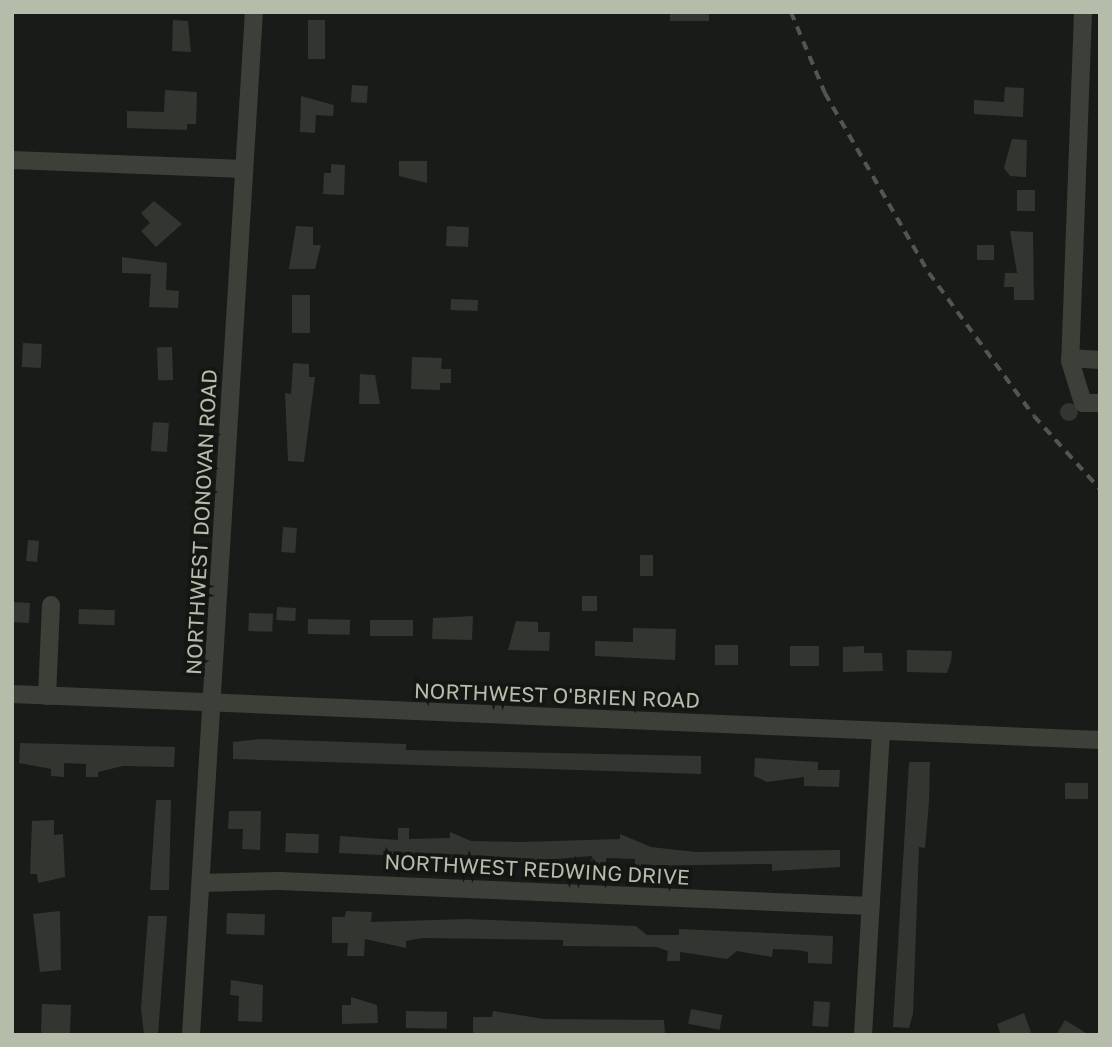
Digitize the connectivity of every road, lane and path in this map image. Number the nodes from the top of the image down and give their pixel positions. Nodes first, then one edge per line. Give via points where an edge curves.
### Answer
1 (254, 12) edge
2 (1083, 12) edge
3 (1091, 48) edge
4 (12, 160) edge
5 (244, 169) junction
6 (1070, 358) junction
7 (1100, 360) edge
8 (1100, 403) edge
9 (51, 606) dead end
10 (12, 694) edge
11 (47, 696) junction
12 (214, 703) junction
13 (881, 732) junction
14 (1100, 740) edge
15 (201, 883) junction
16 (870, 906) junction
17 (191, 1035) edge
18 (863, 1035) edge

1 - 5 street, NORTHWEST DONOVAN ROAD
2 - 3 street
3 - 6 street
4 - 5 street
5 - 12 street, NORTHWEST DONOVAN ROAD
6 - 7 street
6 - 8 street via 1083,403
9 - 11 street
10 - 11 street, NORTHWEST O'BRIEN ROAD
11 - 12 street, NORTHWEST O'BRIEN ROAD
12 - 13 street, NORTHWEST O'BRIEN ROAD
12 - 15 street, NORTHWEST DONOVAN ROAD
13 - 14 street, NORTHWEST O'BRIEN ROAD
13 - 16 street
15 - 16 street, NORTHWEST REDWING DRIVE via 280,881
15 - 17 street, NORTHWEST DONOVAN ROAD
16 - 18 street

